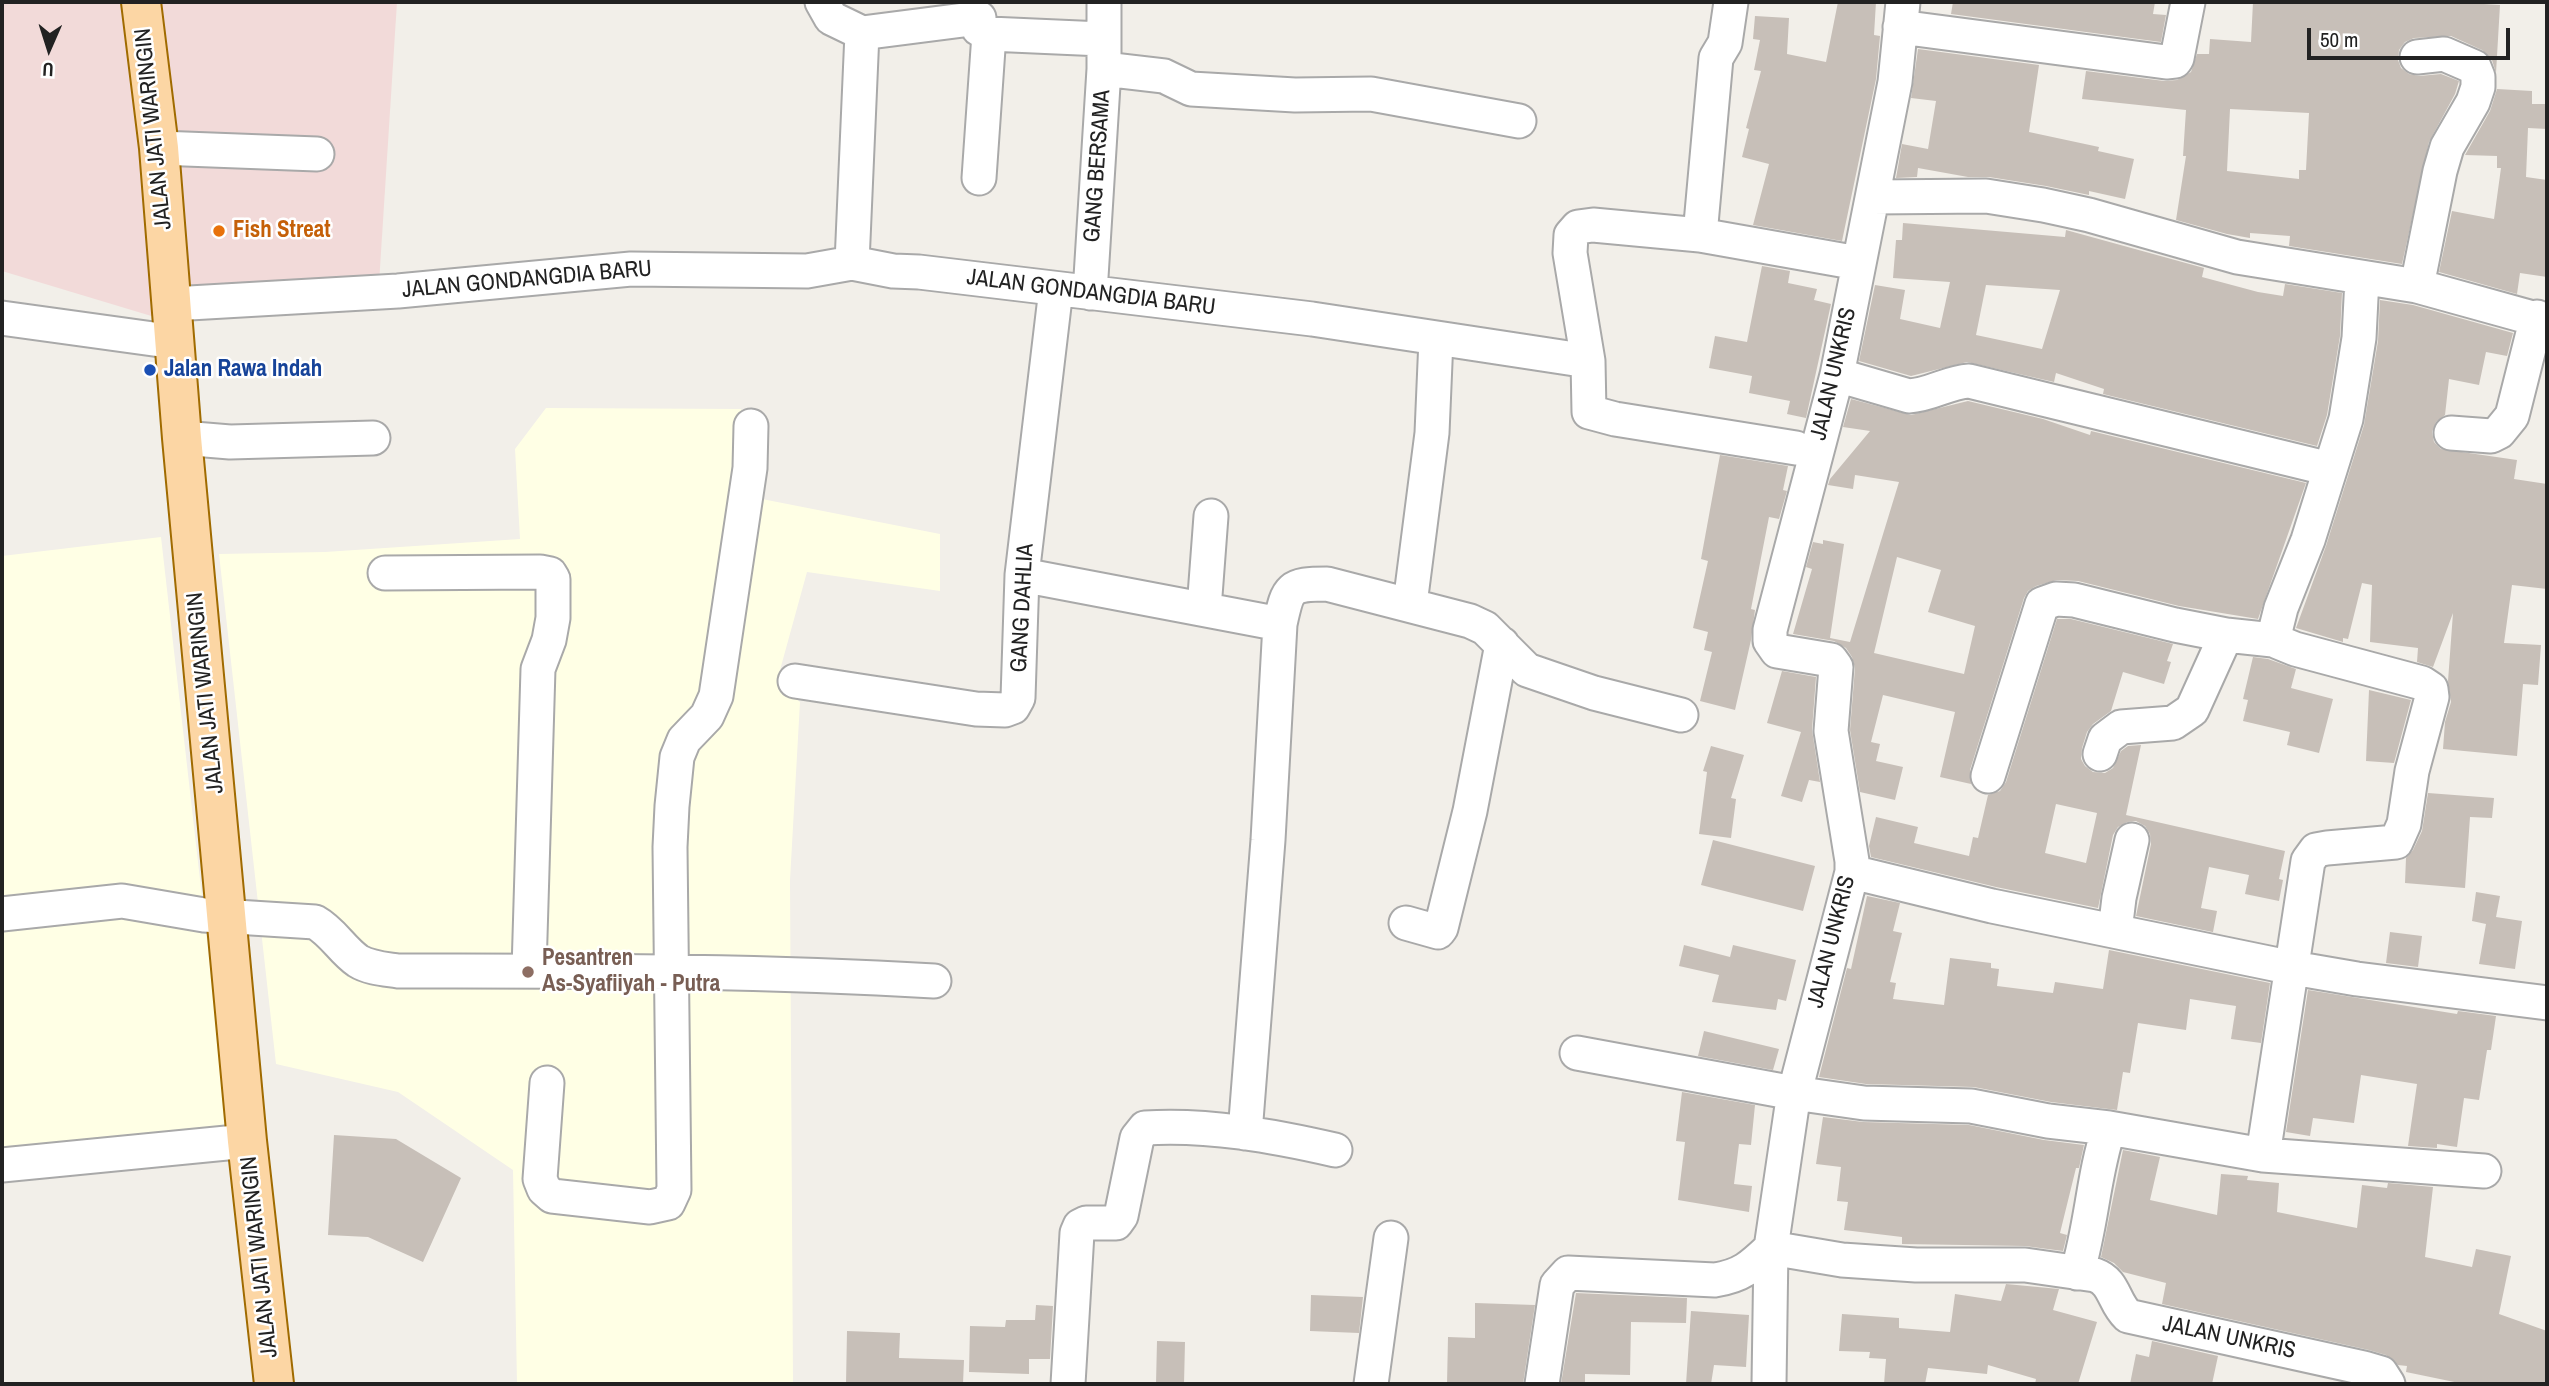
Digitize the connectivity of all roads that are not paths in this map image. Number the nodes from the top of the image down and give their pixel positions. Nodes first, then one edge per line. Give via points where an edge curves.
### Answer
1 (141, 2) edge
2 (822, 2) edge
3 (1104, 2) edge
4 (1731, 2) edge
5 (2188, 2) edge
6 (1901, 15) edge
7 (982, 18) edge
8 (862, 33) junction
9 (1103, 54) junction
10 (2417, 57) dead end
11 (1519, 121) dead end
12 (159, 148) junction
13 (317, 154) dead end
14 (979, 178) dead end
15 (1873, 197) junction
16 (1700, 235) junction
17 (852, 263) junction
18 (1858, 263) junction
19 (2362, 278) junction
20 (2417, 286) junction
21 (1056, 289) junction
22 (1090, 293) junction
23 (172, 304) junction
24 (2, 318) edge
25 (2542, 319) edge
26 (1436, 338) junction
27 (175, 342) junction
28 (1588, 361) junction
29 (1837, 375) junction
30 (751, 426) dead end
31 (2451, 433) dead end
32 (182, 438) junction
33 (373, 438) dead end
34 (1796, 447) dead end
35 (2330, 469) junction
36 (1212, 516) dead end
37 (385, 573) dead end
38 (1022, 575) junction
39 (1410, 604) junction
40 (1204, 609) junction
41 (1280, 624) junction
42 (2226, 635) junction
43 (2273, 640) junction
44 (1502, 644) junction
45 (795, 681) dead end
46 (1681, 715) dead end
47 (2100, 754) dead end
48 (1988, 776) dead end
49 (2132, 841) dead end
50 (1852, 872) junction
51 (2, 914) edge
52 (228, 917) junction
53 (1406, 923) dead end
54 (2115, 931) junction
55 (2293, 968) junction
56 (528, 970) junction
57 (672, 972) junction
58 (934, 981) dead end
59 (2547, 1003) edge
60 (1577, 1053) dead end
61 (547, 1083) dead end
62 (1794, 1093) junction
63 (2109, 1128) junction
64 (1245, 1133) junction
65 (247, 1141) junction
66 (1335, 1150) dead end
67 (2263, 1155) junction
68 (2, 1165) edge
69 (2484, 1171) dead end
70 (1391, 1238) dead end
71 (1771, 1248) junction
72 (2077, 1273) junction
73 (274, 1384) edge
74 (1068, 1384) edge
75 (1371, 1384) edge
76 (1542, 1384) edge
77 (1769, 1384) edge
78 (2388, 1384) edge

1 - 12 main road, JALAN JATI WARINGIN
2 - 8 street via 831,18
3 - 9 street, GANG BERSAMA
4 - 16 street via 1725,43 1716,58
5 - 6 street via 2177,58 2166,62
6 - 15 street, JALAN UNKRIS via 1895,82
7 - 8 street
7 - 9 street
7 - 14 street
8 - 17 street
9 - 11 street via 1191,89 1371,94
9 - 22 street, GANG BERSAMA
10 - 20 street via 2444,54 2474,67 2478,77 2473,102 2444,159
12 - 13 street
12 - 23 main road, JALAN JATI WARINGIN
15 - 18 street, JALAN UNKRIS
15 - 19 street via 1986,197 2043,205 2237,257
16 - 18 street
16 - 28 street via 1578,227 1571,235 1570,253
17 - 21 street, JALAN GONDANGDIA BARU
17 - 23 street, JALAN GONDANGDIA BARU via 807,271 631,269 398,291
18 - 29 street, JALAN UNKRIS
19 - 20 street
19 - 35 street via 2359,338 2346,419
20 - 25 street
21 - 22 street, JALAN GONDANGDIA BARU
21 - 38 street, GANG DAHLIA
22 - 26 street, JALAN GONDANGDIA BARU via 1312,318
23 - 27 main road, JALAN JATI WARINGIN
24 - 27 street
25 - 31 street via 2512,416 2491,436
26 - 28 street, JALAN GONDANGDIA BARU
26 - 39 street via 1432,433
27 - 32 main road, JALAN JATI WARINGIN
28 - 34 street via 1589,412
29 - 35 street via 1909,396 1969,381
29 - 50 street, JALAN UNKRIS via 1770,641 1777,650 1831,660 1836,667 1831,731
30 - 57 street via 750,468 716,696 677,757 670,847
32 - 33 street via 230,442
32 - 52 main road, JALAN JATI WARINGIN
35 - 43 street
36 - 40 street
37 - 56 street via 540,572 553,579 553,618 538,669
38 - 40 street
38 - 45 street, GANG DAHLIA via 1018,698 1013,707 976,709
39 - 41 street via 1327,584 1305,584 1286,597
39 - 44 street via 1470,621
40 - 41 street
41 - 64 street
42 - 43 street
42 - 47 street via 2192,710 2172,723 2121,727 2105,739
42 - 48 street via 2074,600 2042,604
43 - 55 street via 2422,683 2431,689 2432,697 2396,842 2316,850 2308,861
44 - 46 street via 1514,659 1536,673
44 - 53 street via 1470,811 1441,928 1438,932
49 - 54 street
50 - 54 street
50 - 62 street, JALAN UNKRIS
51 - 52 street via 122,901
52 - 56 street via 315,922 358,961 379,968
52 - 65 main road, JALAN JATI WARINGIN
54 - 55 street
55 - 59 street
55 - 67 street
56 - 57 street
57 - 58 street
57 - 61 street via 674,1190 668,1203 650,1207 552,1196 544,1189 540,1179
60 - 62 street
62 - 63 street via 1864,1103 1971,1107
62 - 71 street, JALAN UNKRIS
63 - 67 street
63 - 72 street
64 - 66 street
64 - 74 street via 1161,1127 1145,1128 1137,1138 1121,1216 1116,1223 1086,1223 1077,1233
65 - 68 street
65 - 73 main road, JALAN JATI WARINGIN
67 - 69 street
70 - 75 street
71 - 72 street, JALAN UNKRIS via 1842,1260 2025,1265
71 - 76 street via 1734,1277 1715,1280 1568,1273 1557,1285
71 - 77 street
72 - 78 street, JALAN UNKRIS via 2104,1278 2128,1315 2364,1368 2381,1373

